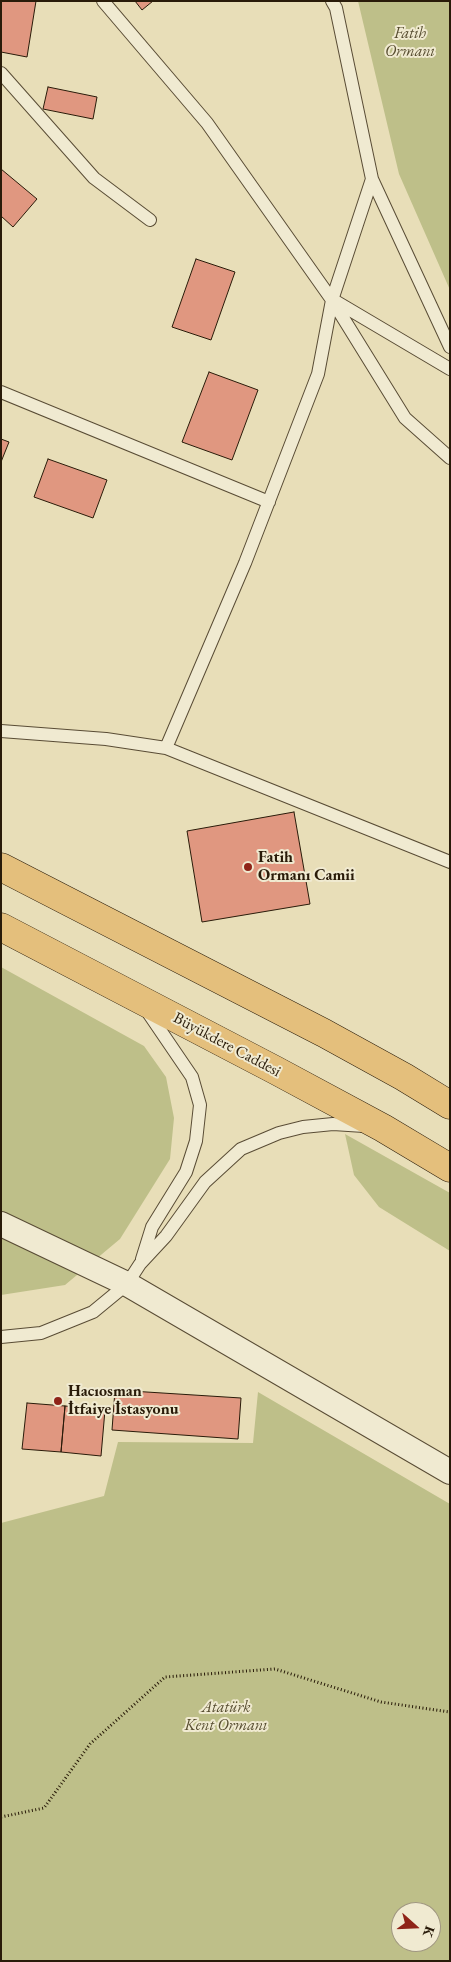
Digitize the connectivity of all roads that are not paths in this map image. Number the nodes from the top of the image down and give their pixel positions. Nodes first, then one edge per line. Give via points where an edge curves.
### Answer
1 (102, 1) edge
2 (332, 1) edge
3 (1, 73) edge
4 (372, 179) junction
5 (150, 220) dead end
6 (332, 300) junction
7 (450, 347) edge
8 (450, 370) edge
9 (1, 392) edge
10 (450, 458) edge
11 (269, 502) junction
12 (1, 731) edge
13 (166, 748) junction
14 (450, 862) edge
15 (1, 867) edge
16 (1, 927) edge
17 (140, 1000) junction
18 (450, 1104) edge
19 (382, 1128) junction
20 (450, 1168) edge
21 (1, 1224) edge
22 (140, 1264) junction
23 (127, 1284) junction
24 (1, 1337) edge
25 (450, 1472) edge

1 - 6 lane via 207,123
2 - 4 lane
3 - 5 lane via 94,178
4 - 6 lane
4 - 7 lane
6 - 8 lane
6 - 10 lane via 405,418
6 - 11 lane via 318,374
9 - 11 lane
11 - 13 lane
12 - 13 lane via 106,739
13 - 14 lane
15 - 18 main road via 324,1033
16 - 17 main road, Büyükdere Caddesi
17 - 19 main road, Büyükdere Caddesi
17 - 22 lane via 192,1077 200,1105 196,1141 186,1172 152,1227
19 - 20 main road, Büyükdere Caddesi
19 - 22 lane via 333,1124 304,1127 279,1133 241,1149 205,1182 166,1236
21 - 23 street
22 - 23 lane
23 - 24 lane via 93,1312 41,1333
23 - 25 street

